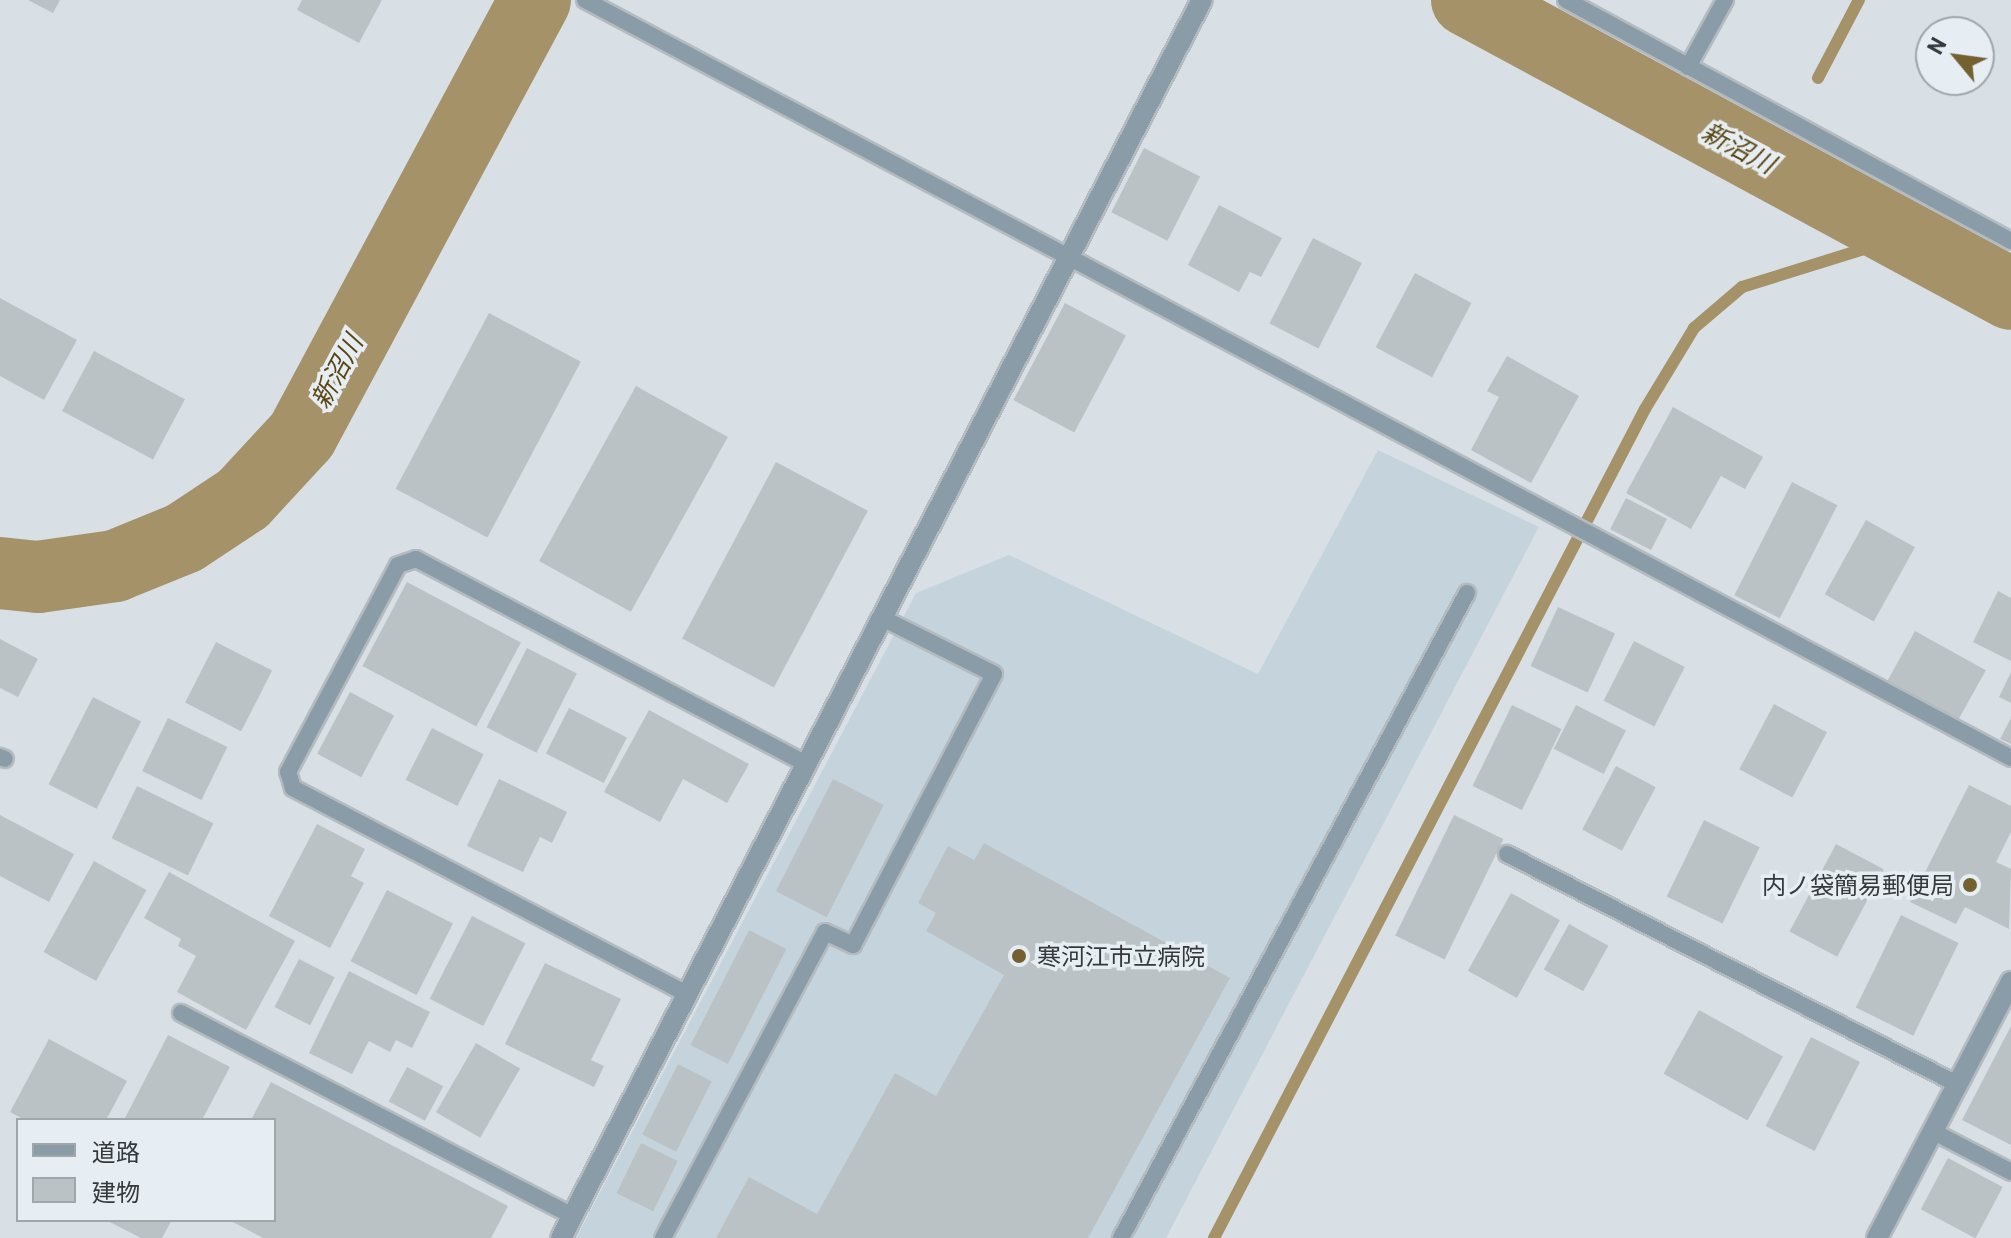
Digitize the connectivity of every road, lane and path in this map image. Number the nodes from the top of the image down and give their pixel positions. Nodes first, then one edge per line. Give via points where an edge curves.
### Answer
1 (585, 0) edge
2 (1202, 0) edge
3 (1566, 0) edge
4 (1725, 0) edge
5 (1688, 67) junction
6 (2011, 241) edge
7 (1068, 261) junction
8 (1467, 593) dead end
9 (884, 619) junction
10 (2011, 758) edge
11 (806, 764) junction
12 (1507, 854) dead end
13 (2011, 982) edge
14 (687, 994) junction
15 (181, 1013) dead end
16 (1957, 1084) junction
17 (1932, 1131) junction
18 (2011, 1172) edge
19 (573, 1216) junction
20 (561, 1238) edge
21 (663, 1238) edge
22 (1121, 1238) edge
23 (1877, 1238) edge

1 - 7 lane
2 - 7 street
3 - 5 lane
4 - 5 lane
5 - 6 lane
7 - 9 street
7 - 10 lane
8 - 22 lane
9 - 11 street
9 - 21 lane via 994,674 853,945 825,932
11 - 14 street
11 - 14 lane via 416,559 398,565 288,772 293,788
12 - 16 lane
13 - 16 street
14 - 19 street
15 - 19 lane
16 - 17 street
17 - 18 lane
17 - 23 street
19 - 20 street

